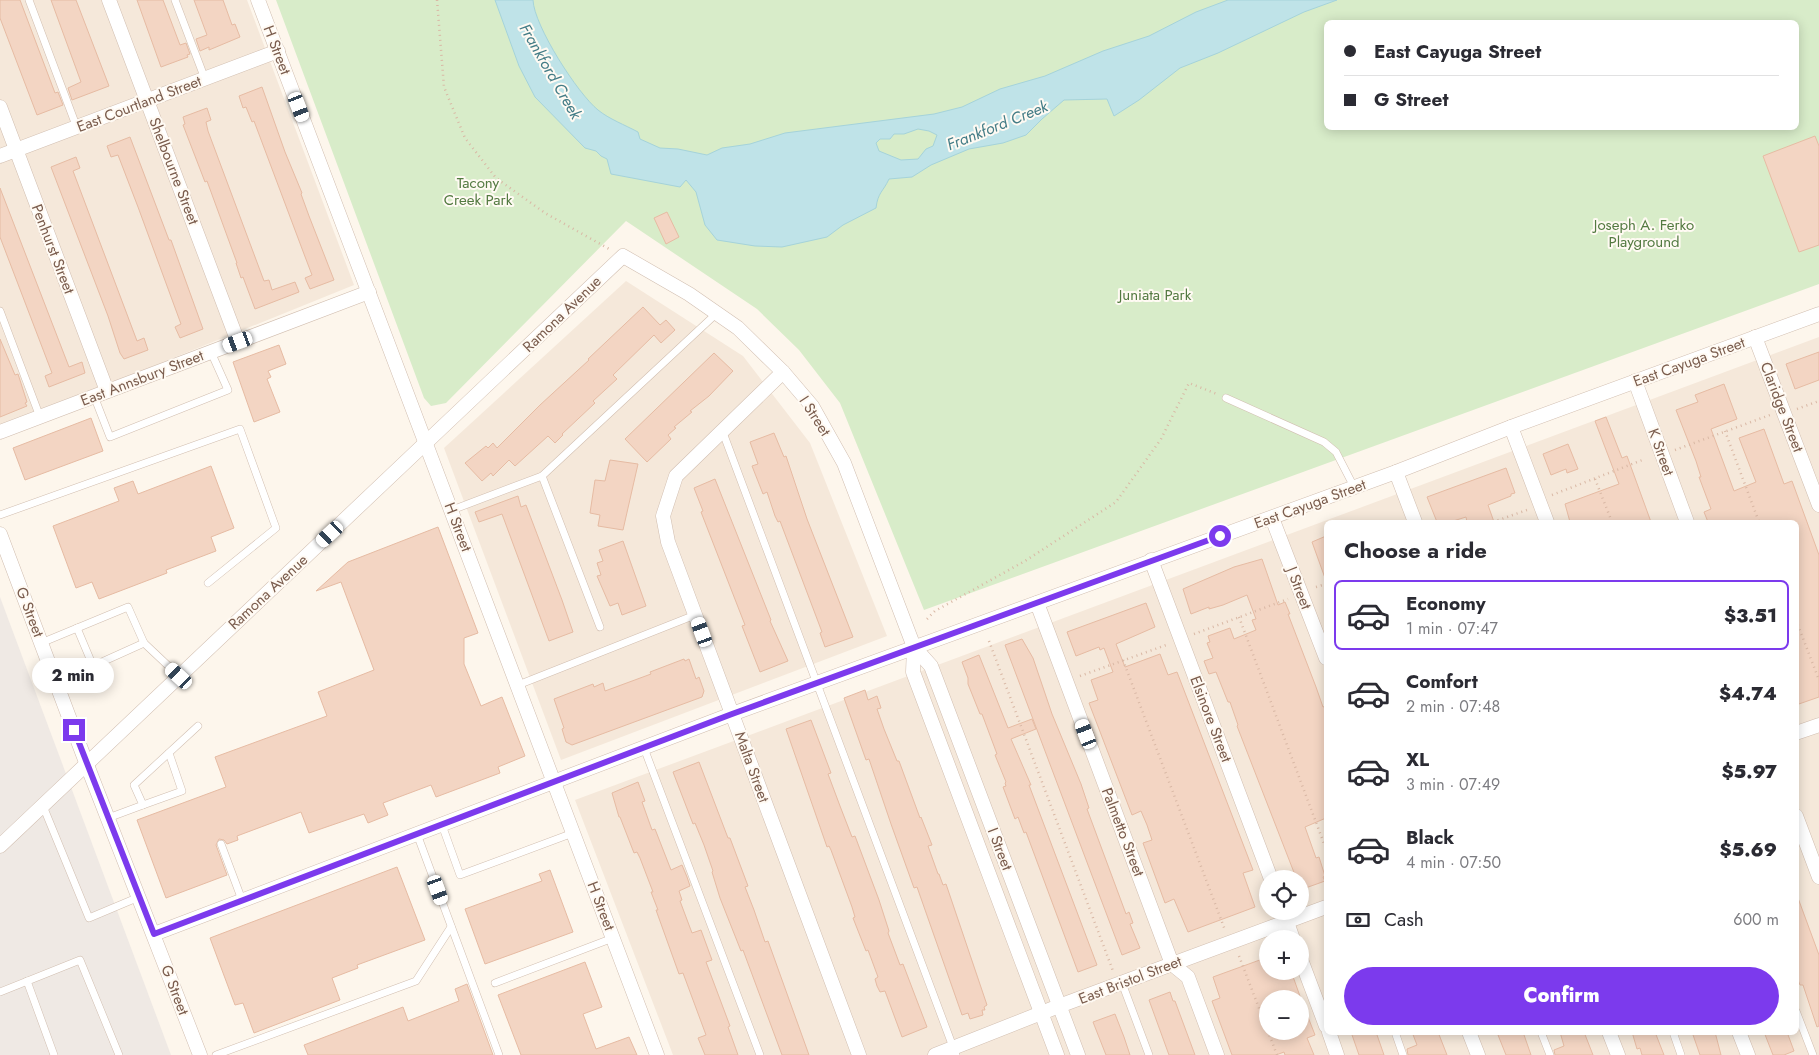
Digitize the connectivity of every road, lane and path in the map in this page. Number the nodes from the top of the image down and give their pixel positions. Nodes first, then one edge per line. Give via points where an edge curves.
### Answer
1 (29, 0) edge
2 (109, 0) edge
3 (176, 0) edge
4 (258, 0) edge
5 (437, 0) edge
6 (278, 51) junction
7 (205, 79) junction
8 (147, 101) junction
9 (0, 107) edge
10 (77, 128) junction
11 (16, 150) junction
12 (0, 156) edge
13 (623, 256) junction
14 (369, 292) junction
15 (0, 311) edge
16 (717, 313) junction
17 (1819, 314) edge
18 (1755, 337) junction
19 (238, 342) junction
20 (211, 352) junction
21 (783, 372) junction
22 (1635, 381) junction
23 (101, 393) junction
24 (1226, 398) joint
25 (1819, 401) edge
26 (1795, 410) dead end
27 (1773, 414) dead end
28 (40, 417) junction
29 (1511, 427) junction
30 (722, 430) junction
31 (1725, 431) junction
32 (0, 432) edge
33 (427, 443) junction
34 (1675, 450) dead end
35 (1646, 459) dead end
36 (1396, 472) junction
37 (542, 476) junction
38 (1595, 479) junction
39 (1354, 488) junction
40 (1548, 496) dead end
41 (1819, 505) edge
42 (1530, 509) dead end
43 (452, 510) junction
44 (0, 515) edge
45 (1272, 518) junction
46 (1414, 520) edge
47 (1499, 520) edge
48 (1546, 520) edge
49 (1611, 520) edge
50 (1686, 520) edge
51 (1758, 520) edge
52 (0, 534) edge
53 (1151, 560) junction
54 (208, 583) dead end
55 (1324, 585) edge
56 (1316, 587) dead end
57 (1290, 599) dead end
58 (1037, 603) junction
59 (695, 615) junction
60 (1239, 618) junction
61 (927, 619) dead end
62 (600, 627) dead end
63 (78, 628) junction
64 (1799, 628) edge
65 (1190, 635) dead end
66 (989, 641) dead end
67 (41, 643) junction
68 (144, 643) junction
69 (1171, 643) dead end
70 (914, 647) junction
71 (1324, 653) edge
72 (1124, 660) junction
73 (179, 676) junction
74 (1076, 677) dead end
75 (1819, 680) edge
76 (816, 683) junction
77 (518, 685) junction
78 (732, 714) junction
79 (1819, 724) edge
80 (198, 726) dead end
81 (1799, 732) edge
82 (644, 748) junction
83 (169, 753) junction
84 (87, 765) junction
85 (554, 783) junction
86 (142, 805) junction
87 (43, 806) junction
88 (108, 818) junction
89 (1799, 824) edge
90 (442, 825) junction
91 (573, 833) junction
92 (417, 834) junction
93 (221, 844) dead end
94 (1324, 844) edge
95 (0, 846) edge
96 (1268, 870) edge
97 (1819, 877) edge
98 (139, 897) junction
99 (242, 900) junction
100 (1324, 907) edge
101 (1309, 911) edge
102 (1278, 920) edge
103 (451, 927) junction
104 (1225, 930) dead end
105 (154, 934) junction
106 (613, 938) junction
107 (1239, 956) dead end
108 (1172, 964) junction
109 (1113, 971) dead end
110 (1309, 980) edge
111 (27, 982) junction
112 (495, 983) dead end
113 (1122, 983) junction
114 (0, 992) edge
115 (1059, 1006) junction
116 (1041, 1013) junction
117 (1799, 1019) edge
118 (1324, 1021) edge
119 (1330, 1035) edge
120 (1396, 1035) edge
121 (1470, 1035) edge
122 (1542, 1035) edge
123 (1610, 1035) edge
124 (1674, 1035) edge
125 (1740, 1035) edge
126 (954, 1051) edge
127 (54, 1055) edge
128 (119, 1055) edge
129 (200, 1055) edge
130 (216, 1055) edge
131 (499, 1055) edge
132 (657, 1055) edge
133 (760, 1055) edge
134 (859, 1055) edge
135 (935, 1055) edge
136 (1057, 1055) edge
137 (1078, 1055) edge
138 (1149, 1055) edge
139 (1218, 1055) edge
140 (1276, 1055) edge
141 (1337, 1055) edge
142 (1403, 1055) edge
143 (1478, 1055) edge
144 (1550, 1055) edge
145 (1618, 1055) edge
146 (1681, 1055) edge
147 (1748, 1055) edge
148 (1813, 1055) edge

1 - 10 lane
2 - 8 street, Shelbourne Street
3 - 7 lane
4 - 6 street, H Street
5 - 13 path via 444,87 465,138 496,178 545,213
6 - 7 street, East Courtland Street
6 - 14 street, H Street
7 - 8 street, East Courtland Street
8 - 10 street, East Courtland Street
8 - 19 street, Shelbourne Street
9 - 11 street, Penhurst Street
10 - 11 street, East Courtland Street
11 - 12 street, East Courtland Street
11 - 23 street, Penhurst Street
13 - 16 street, I Street
13 - 33 street, Ramona Avenue
14 - 19 street, East Annsbury Street
14 - 33 street, H Street
15 - 28 lane
16 - 21 street, I Street via 738,328
16 - 37 lane
17 - 18 street, East Cayuga Street
18 - 22 street, East Cayuga Street
18 - 41 street, Claridge Street
19 - 20 street, East Annsbury Street
20 - 23 street, East Annsbury Street
20 - 23 lane via 228,390 110,437
21 - 30 street, Malta Street
21 - 70 street, I Street via 812,406 844,463
22 - 29 street, East Cayuga Street
22 - 50 street, K Street
23 - 28 street, East Annsbury Street
24 - 39 lane via 1324,442 1336,452
24 - 61 path via 1189,383 1161,439 1116,502 1025,561 935,611
25 - 26 path
27 - 31 path
28 - 32 street, East Annsbury Street
29 - 36 street, East Cayuga Street
29 - 48 street
30 - 59 street, Malta Street via 676,476 663,516 668,542
30 - 76 lane
31 - 34 path
31 - 51 path
33 - 43 street, H Street
33 - 73 street, Ramona Avenue
35 - 38 path
36 - 39 street, East Cayuga Street
36 - 46 street
37 - 43 lane
37 - 62 lane
38 - 40 path
38 - 49 path
39 - 45 street, East Cayuga Street
42 - 47 path
43 - 77 street, H Street
44 - 54 lane via 240,429 276,528
45 - 53 street, East Cayuga Street
45 - 71 street, J Street
52 - 67 street, G Street
53 - 58 street, East Cayuga Street
53 - 96 street, Elsinore Street
55 - 56 path
57 - 60 path
58 - 70 street, East Cayuga Street
58 - 108 street, Palmetto Street
59 - 77 lane
59 - 78 street, Malta Street
60 - 65 path
60 - 94 path
63 - 67 lane
63 - 68 lane via 128,608
63 - 68 lane via 93,666
64 - 75 path
66 - 109 path
67 - 84 street, G Street
68 - 73 lane
69 - 72 path
70 - 76 street, East Cayuga Street
70 - 115 street, I Street via 931,666
70 - 116 street, I Street via 913,672
72 - 74 path
72 - 104 path
73 - 84 street, Ramona Avenue
76 - 78 street, East Cayuga Street
76 - 126 lane
77 - 85 street, H Street
78 - 82 street, East Cayuga Street
78 - 134 street, Malta Street
79 - 81 street
80 - 83 lane
82 - 85 street, East Cayuga Street
82 - 133 lane
83 - 86 lane via 134,785
83 - 86 lane via 182,791
84 - 87 street, Ramona Avenue
84 - 88 street, G Street
85 - 90 street, East Cayuga Street
85 - 91 street, H Street
86 - 88 lane
87 - 95 street, Ramona Avenue
87 - 98 lane via 89,918
88 - 98 street, G Street
89 - 97 street
90 - 91 lane via 460,876
90 - 92 street, East Cayuga Street
91 - 106 street, H Street
92 - 99 street, East Cayuga Street
92 - 103 lane
93 - 99 lane
98 - 105 street, G Street
99 - 105 street, East Cayuga Street
100 - 101 street, East Bristol Street
102 - 108 street, East Bristol Street
103 - 130 lane via 416,980
103 - 131 lane
105 - 129 street, G Street
106 - 112 lane
106 - 132 street, H Street
107 - 140 path
108 - 113 street, East Bristol Street
108 - 139 street, Palmetto Street via 1188,977
110 - 118 street
111 - 114 lane
111 - 127 lane
111 - 128 lane via 80,960
113 - 115 street, East Bristol Street
113 - 138 lane
115 - 116 street, East Bristol Street
115 - 137 street, I Street
116 - 126 street, East Bristol Street
116 - 136 street, I Street
117 - 148 lane
119 - 141 street
120 - 142 lane
121 - 143 street
122 - 144 lane
123 - 145 street
124 - 146 lane
125 - 147 street
126 - 135 street, East Bristol Street

